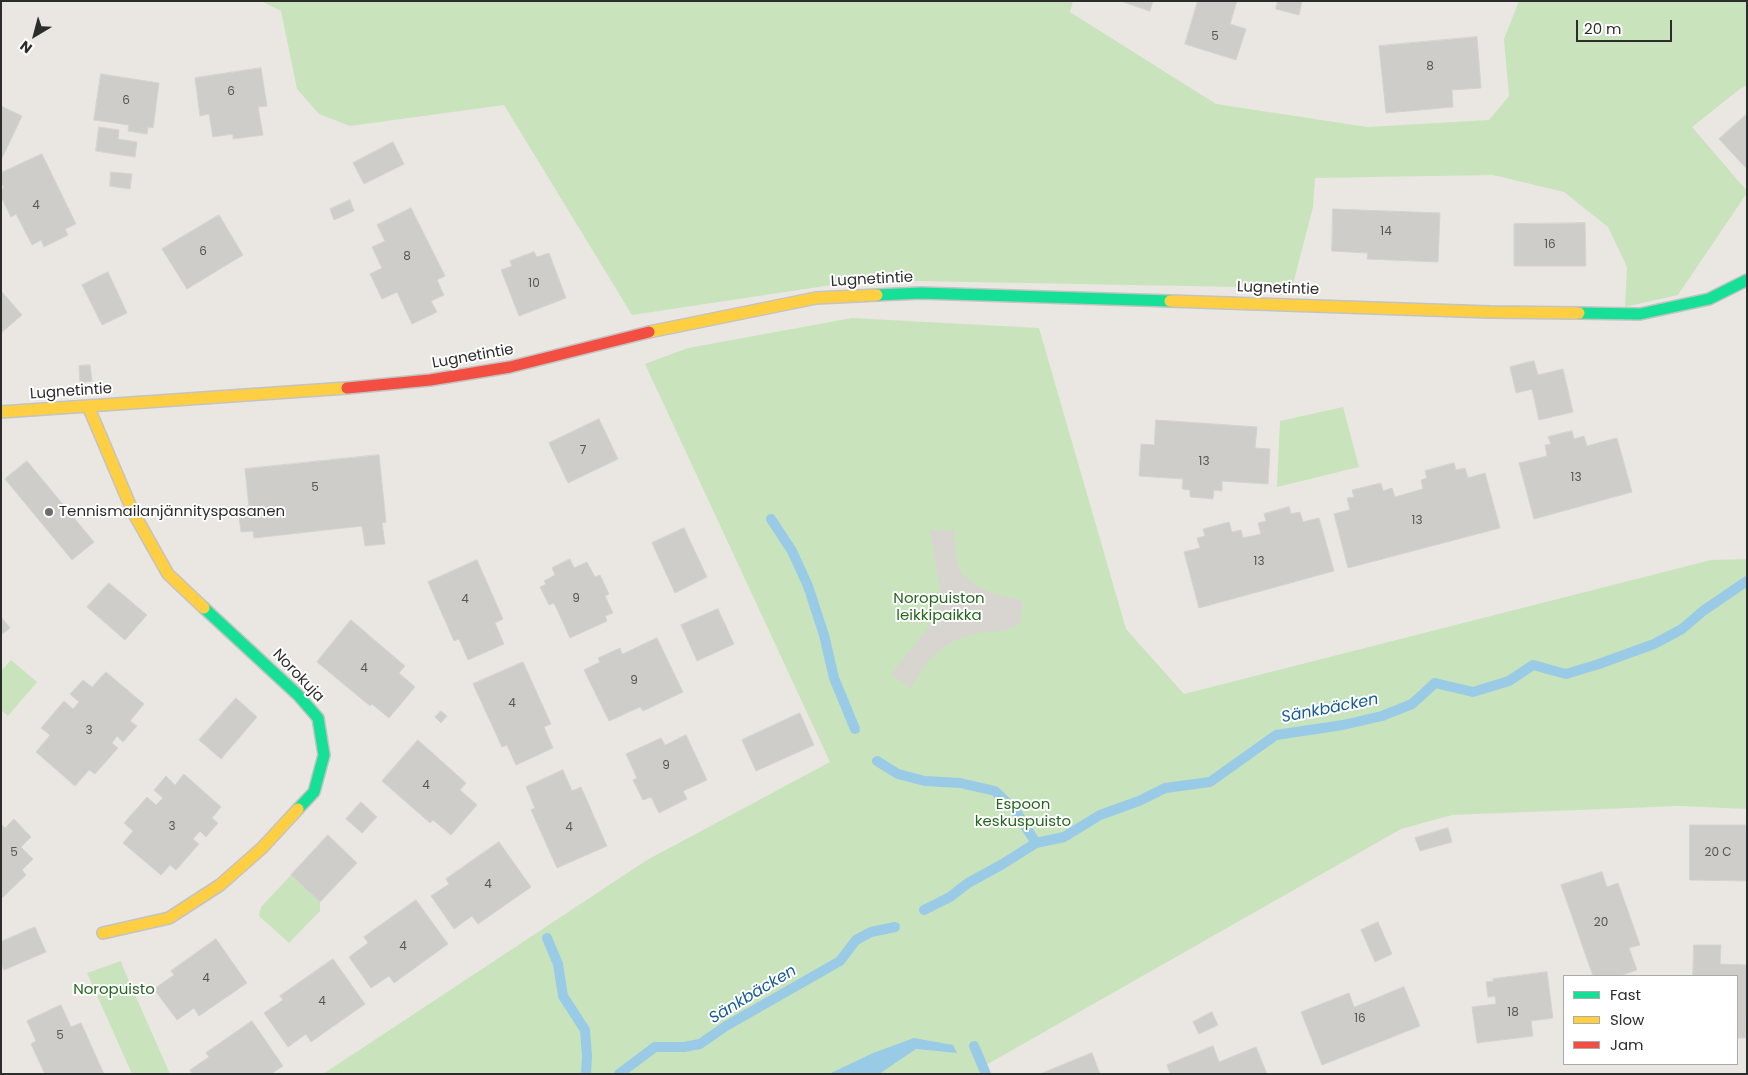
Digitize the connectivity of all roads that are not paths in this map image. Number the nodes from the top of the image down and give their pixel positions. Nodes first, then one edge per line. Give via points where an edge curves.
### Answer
1 (1747, 280) edge
2 (88, 406) junction
3 (1, 412) edge
4 (103, 933) dead end

1 - 2 street, Lugnetintie via 1709,299 1640,314 921,293 816,298 665,328 510,367 430,380
2 - 3 street, Lugnetintie
2 - 4 street, Norokuja via 133,512 168,574 298,695 318,718 324,755 314,792 262,848 220,885 169,918

